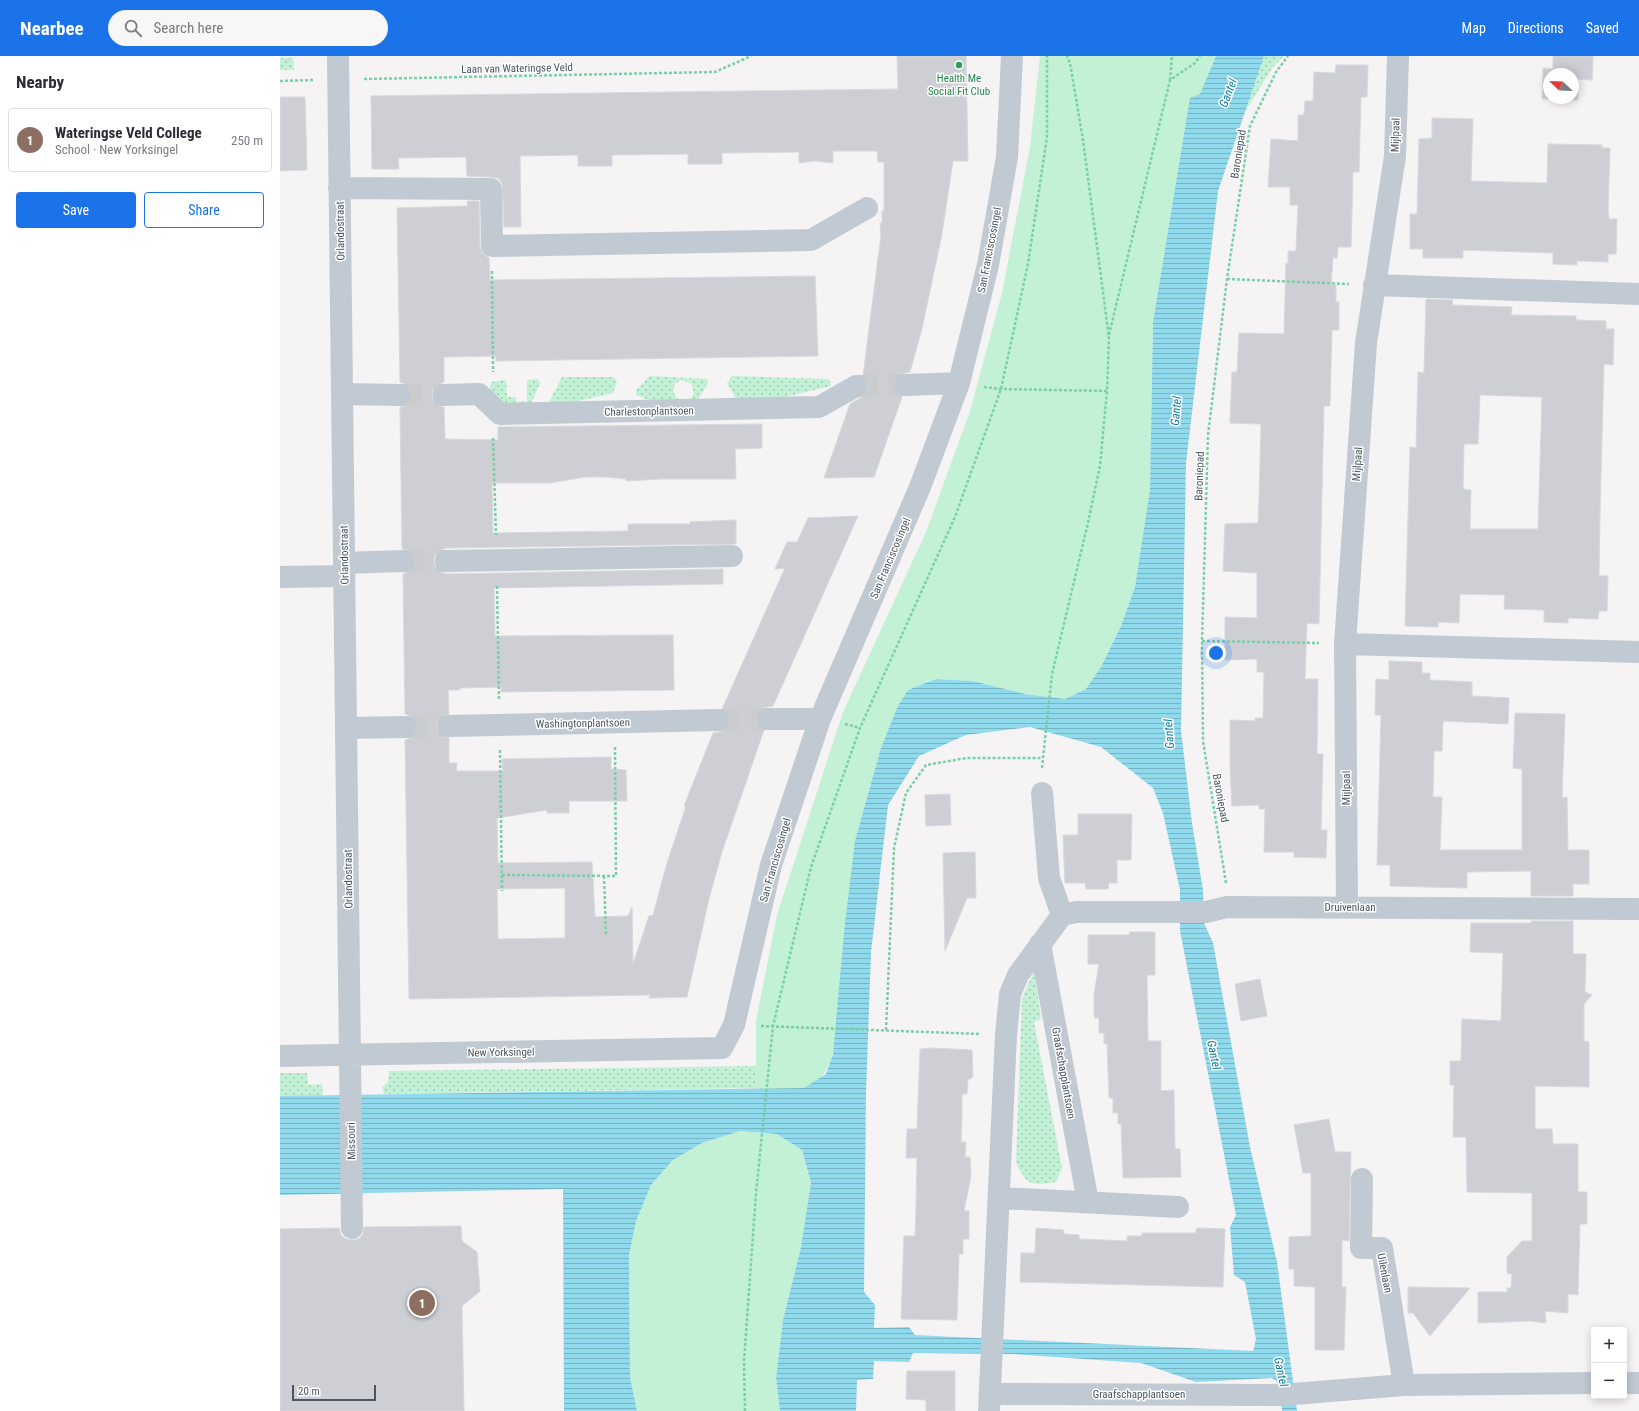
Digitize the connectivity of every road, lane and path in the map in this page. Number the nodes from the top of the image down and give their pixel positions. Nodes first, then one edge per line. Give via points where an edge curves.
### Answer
1 (338, 56) edge
2 (751, 56) edge
3 (1012, 56) edge
4 (1047, 56) edge
5 (1067, 56) edge
6 (1172, 56) edge
7 (1200, 56) edge
8 (1288, 56) edge
9 (1398, 56) edge
10 (338, 80) junction
11 (1170, 80) junction
12 (280, 81) edge
13 (339, 188) junction
14 (867, 208) dead end
15 (1227, 280) junction
16 (1374, 285) junction
17 (1639, 294) edge
18 (1109, 338) junction
19 (959, 383) junction
20 (906, 384) tunnel mouth
21 (856, 386) tunnel mouth
22 (1001, 390) junction
23 (1108, 391) junction
24 (342, 394) junction
25 (400, 395) tunnel mouth
26 (444, 395) tunnel mouth
27 (732, 556) dead end
28 (403, 561) tunnel mouth
29 (446, 561) tunnel mouth
30 (344, 569) junction
31 (280, 577) edge
32 (1202, 641) junction
33 (1345, 644) junction
34 (1639, 652) edge
35 (820, 718) junction
36 (768, 719) tunnel mouth
37 (718, 720) tunnel mouth
38 (615, 722) junction
39 (449, 726) tunnel mouth
40 (405, 727) tunnel mouth
41 (347, 728) junction
42 (1045, 746) dead end
43 (1042, 758) dead end
44 (1042, 793) dead end
45 (502, 875) dead end
46 (604, 876) junction
47 (1347, 907) junction
48 (1217, 909) junction
49 (1639, 909) edge
50 (1062, 915) junction
51 (606, 934) dead end
52 (1040, 944) junction
53 (790, 1027) dead end
54 (886, 1030) junction
55 (1006, 1035) junction
56 (722, 1048) joint
57 (350, 1055) junction
58 (280, 1056) edge
59 (1362, 1179) dead end
60 (999, 1198) junction
61 (1088, 1202) junction
62 (1178, 1207) dead end
63 (352, 1228) dead end
64 (1591, 1383) edge
65 (1627, 1383) edge
66 (1639, 1383) edge
67 (1404, 1385) junction
68 (990, 1403) edge
69 (745, 1411) edge

1 - 10 street, Orlandostraat
2 - 10 path, Laan van Wateringse Veld via 715,72
3 - 19 street, San Franciscosingel via 1007,157 988,265
4 - 22 path via 1047,137 1028,264
5 - 18 path via 1084,140
6 - 11 path
7 - 11 path via 1195,63
8 - 15 path, Baroniepad via 1276,72 1250,126
9 - 16 street, Mijlpaal via 1395,156
10 - 12 path, Laan van Wateringse Veld
10 - 13 street, Orlandostraat
11 - 18 path
13 - 14 street via 491,189 492,246 811,240
13 - 24 street, Orlandostraat
15 - 16 path
15 - 32 path, Baroniepad via 1208,434
16 - 17 street
16 - 33 street, Mijlpaal via 1366,343
18 - 23 path
19 - 20 street
19 - 35 street, San Franciscosingel via 920,487
21 - 26 street, Charlestonplantsoen via 819,407 795,408 500,414 479,394
22 - 23 path
22 - 69 path via 955,517 860,728 811,867 773,1026 767,1074 744,1361
23 - 42 path via 1100,466 1088,527 1052,674
24 - 25 street
24 - 30 street, Orlandostraat
27 - 29 street
28 - 30 street
30 - 31 street
30 - 41 street, Orlandostraat
32 - 33 path
32 - 48 path, Baroniepad via 1203,741 1225,871
33 - 34 street
33 - 47 street, Mijlpaal
35 - 36 street
35 - 56 street, San Franciscosingel via 771,865 734,1025
37 - 38 street, Washingtonplantsoen
38 - 39 street, Washingtonplantsoen
38 - 46 path via 616,876
40 - 41 street
41 - 57 street, Orlandostraat
43 - 54 path via 967,758 926,765 906,793 894,848
44 - 50 street via 1049,878
45 - 46 path
46 - 51 path
47 - 48 street, Druivenlaan
47 - 49 street, Druivenlaan
48 - 50 street, Druivenlaan via 1178,913 1076,912
50 - 52 street, Graafschapplantsoen
52 - 55 street, Graafschapplantsoen via 1018,975 1010,994
52 - 61 street, Graafschapplantsoen
53 - 54 path
54 - 55 path
55 - 60 street, Graafschapplantsoen
56 - 57 street, New Yorksingel
57 - 58 street, New Yorksingel
57 - 63 street, Missouri
59 - 67 street, Uilenlaan via 1361,1248 1382,1248
60 - 61 street
60 - 68 street, Graafschapplantsoen
61 - 62 street
64 - 67 street
65 - 66 street
67 - 68 street, Graafschapplantsoen via 1288,1394

